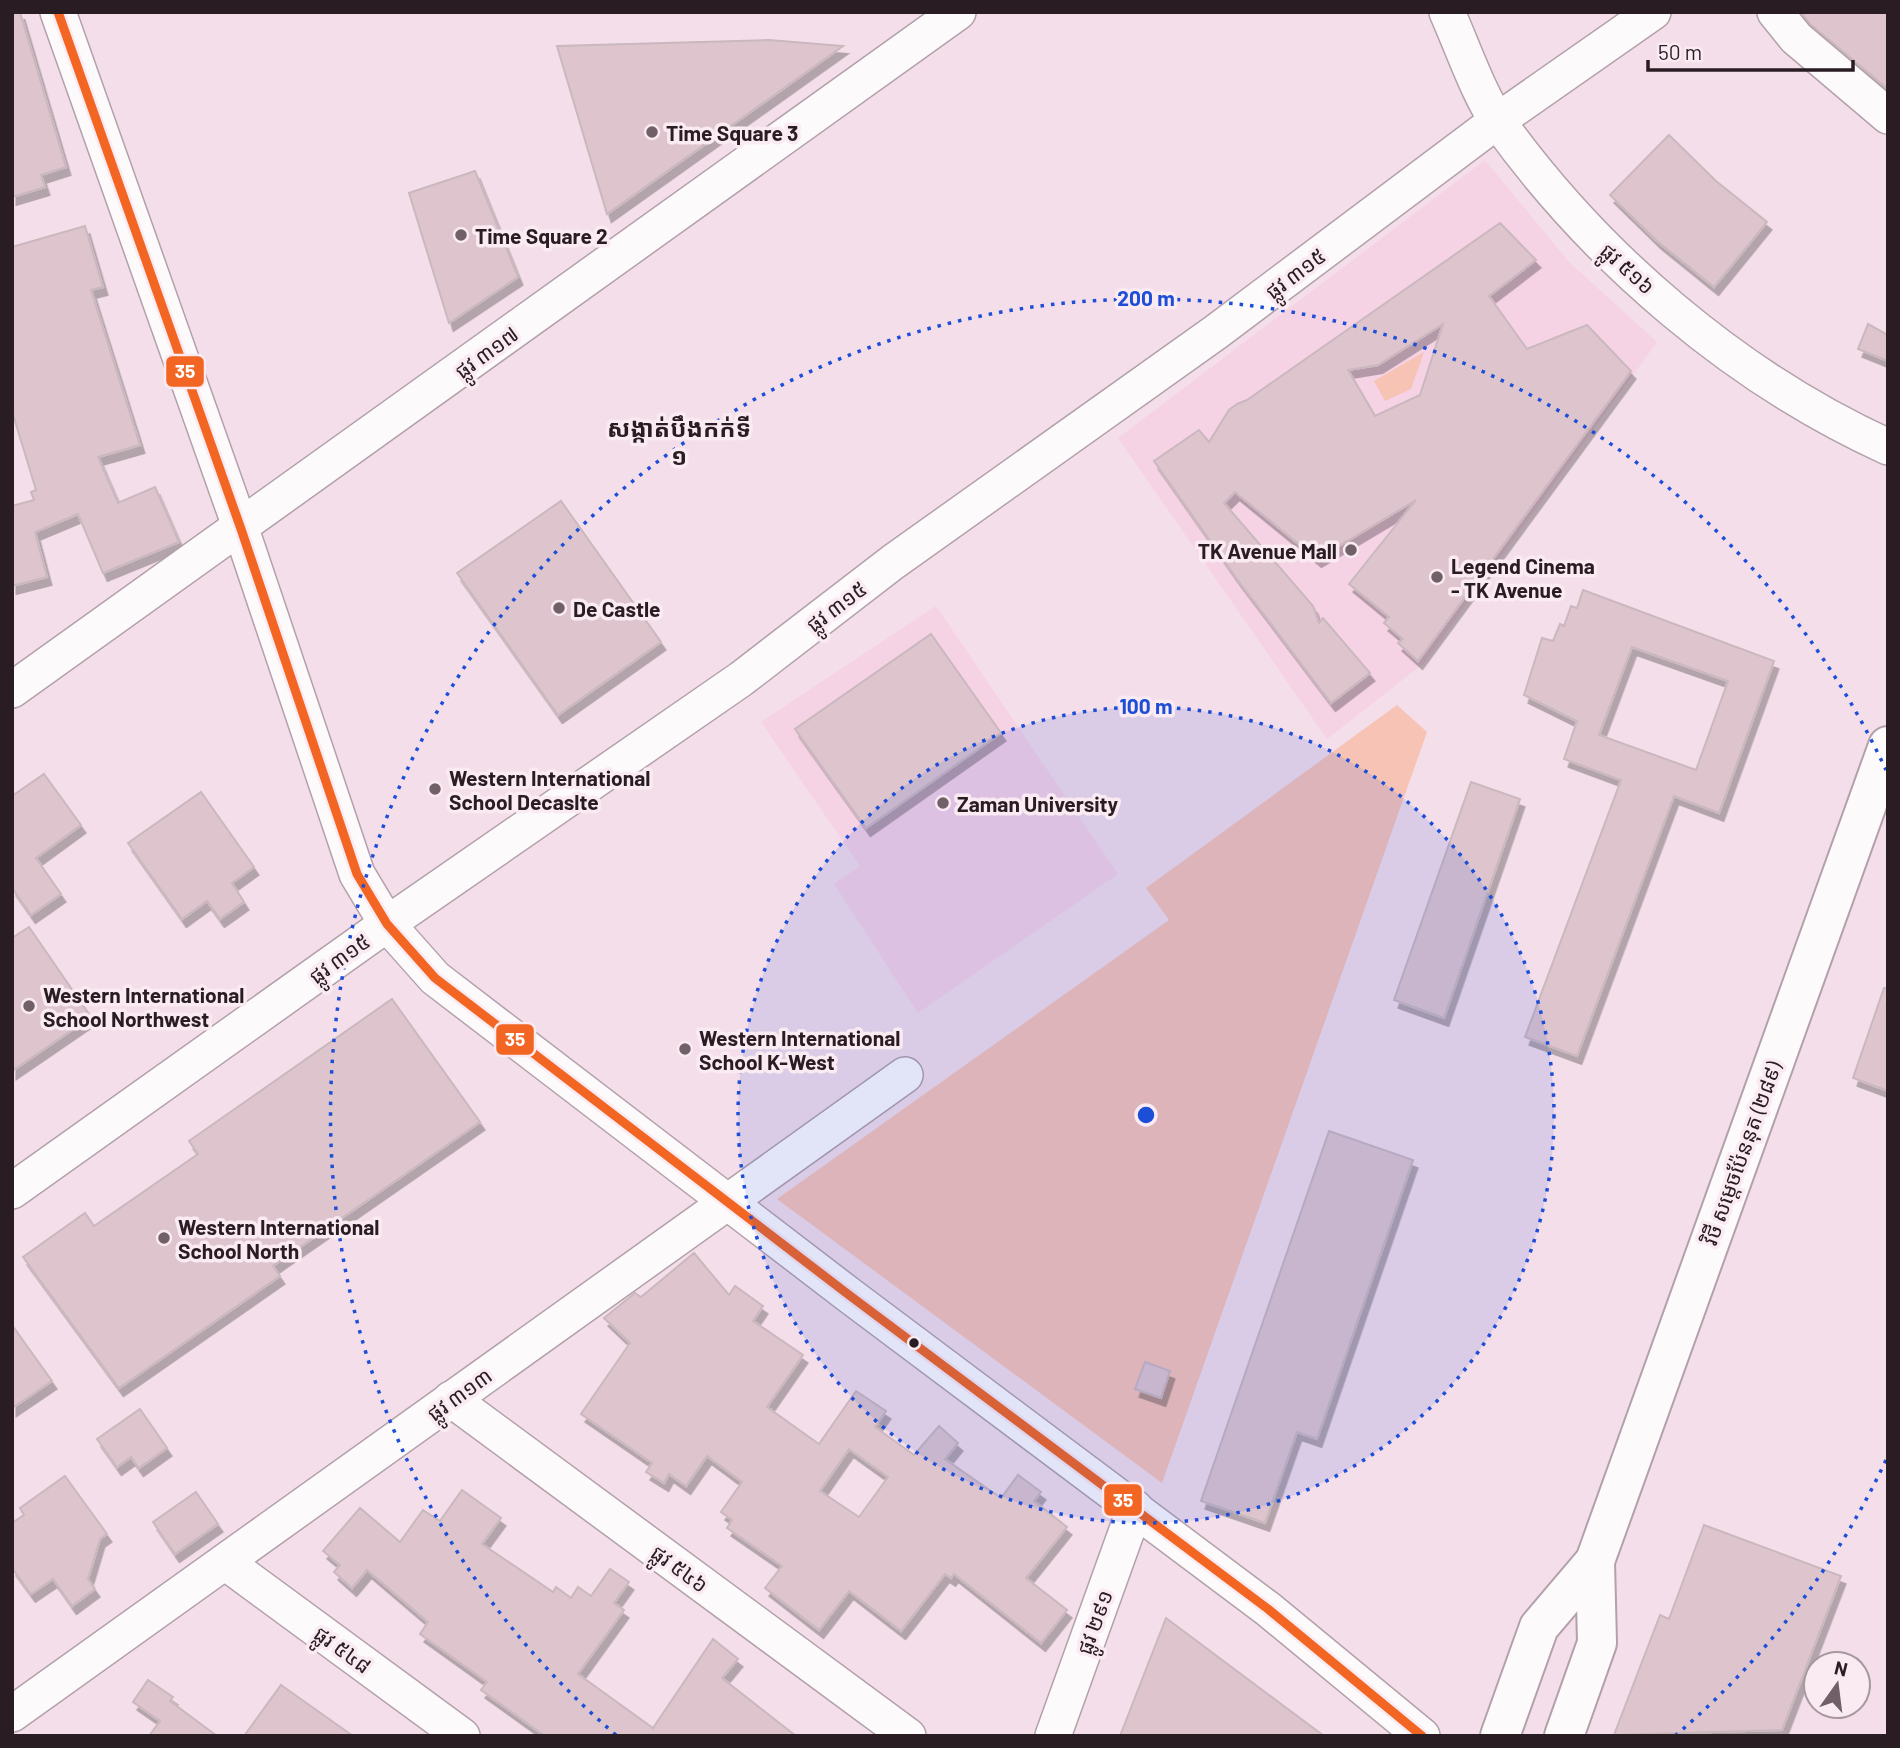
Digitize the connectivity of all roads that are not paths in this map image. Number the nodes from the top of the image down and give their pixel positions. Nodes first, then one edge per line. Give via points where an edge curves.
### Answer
1 (58, 12) edge
2 (958, 12) edge
3 (1447, 12) edge
4 (1653, 12) edge
5 (1775, 12) edge
6 (1888, 116) edge
7 (1497, 121) junction
8 (1888, 447) edge
9 (241, 529) junction
10 (12, 690) edge
11 (1888, 746) edge
12 (387, 924) junction
13 (905, 1075) dead end
14 (12, 1191) edge
15 (727, 1202) junction
16 (452, 1399) junction
17 (1135, 1508) junction
18 (1595, 1561) junction
19 (225, 1562) junction
20 (12, 1714) edge
21 (12, 1731) edge
22 (19, 1736) edge
23 (462, 1736) edge
24 (908, 1736) edge
25 (1053, 1736) edge
26 (1422, 1736) edge
27 (1500, 1736) edge
28 (1564, 1736) edge

1 - 9 street
2 - 9 street, ផ្លូវ ៣១៧
3 - 7 street, ផ្លូវ ៥១៦
4 - 7 street, ផ្លូវ ៣១៥
5 - 6 street via 1796,38
7 - 8 street, ផ្លូវ ៥១៦ via 1593,236 1694,328 1776,386
7 - 12 street, ផ្លូវ ៣១៥ via 1216,332 893,562 741,679
9 - 10 street, ផ្លូវ ៣១៧
9 - 12 street via 357,874
11 - 18 main road, វិថី សម្តេចប៉ែននុត (២៨៩)
12 - 14 street, ផ្លូវ ៣១៥
12 - 15 street via 435,978
13 - 15 street, ផ្លូវ ៣១៣
15 - 16 street, ផ្លូវ ៣១៣
15 - 17 street
16 - 19 street, ផ្លូវ ៣១៣
16 - 24 street, ផ្លូវ ៥៤៦
17 - 25 street, ផ្លូវ ២៩១
17 - 26 street via 1268,1609
18 - 27 main road, វិថី សម្តេចប៉ែននុត (២៨៩) via 1539,1627
18 - 28 main road, វិថី សម្តេចប៉ែននុត (២៨៩) via 1597,1643
19 - 20 street, ផ្លូវ ៣១៣
19 - 23 street, ផ្លូវ ៥៤៨
21 - 22 street

